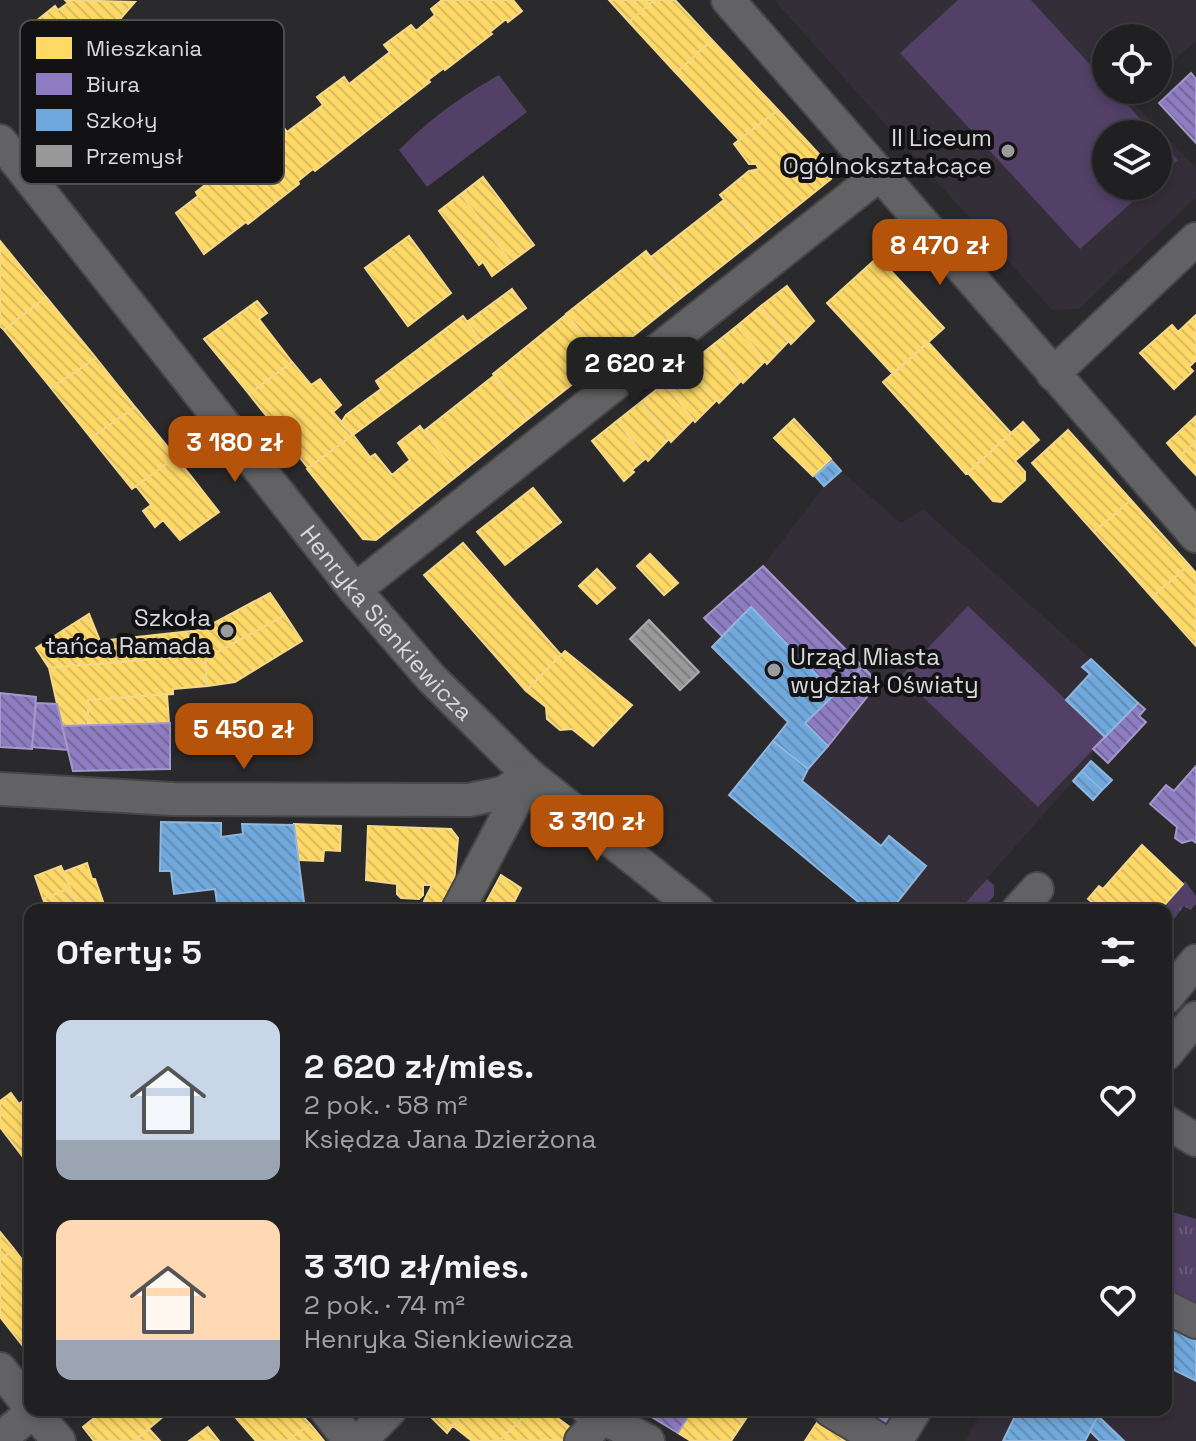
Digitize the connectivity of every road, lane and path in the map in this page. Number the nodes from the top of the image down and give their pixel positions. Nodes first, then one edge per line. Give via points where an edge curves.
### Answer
1 (728, 0) edge
2 (0, 141) edge
3 (20, 166) edge
4 (880, 174) junction
5 (34, 184) edge
6 (1196, 239) edge
7 (1053, 374) junction
8 (1196, 536) edge
9 (355, 590) junction
10 (529, 775) junction
11 (0, 789) edge
12 (500, 806) junction
13 (460, 904) edge
14 (690, 904) edge
15 (1196, 961) edge
16 (1172, 991) edge
17 (1172, 1126) edge
18 (1196, 1140) edge
19 (1172, 1310) edge
20 (1196, 1322) edge
21 (0, 1369) edge
22 (24, 1399) edge
23 (26, 1416) edge
24 (38, 1416) edge
25 (331, 1416) edge
26 (384, 1416) edge
27 (840, 1416) edge
28 (911, 1416) edge
29 (590, 1423) edge
30 (0, 1439) edge
31 (59, 1441) edge
32 (350, 1441) edge
33 (360, 1441) edge
34 (648, 1441) edge
35 (881, 1441) edge
36 (896, 1441) edge

1 - 4 street
2 - 3 street, Henryka Sienkiewicza
4 - 7 street
4 - 9 street
5 - 9 street, Henryka Sienkiewicza
6 - 7 street
7 - 8 street
9 - 10 street, Henryka Sienkiewicza via 432,679
10 - 12 street via 503,793
10 - 14 street, Henryka Sienkiewicza
11 - 12 street via 173,799 469,800
12 - 13 street
15 - 16 street
17 - 18 street
19 - 20 street
21 - 22 street
23 - 30 street
24 - 31 street
25 - 32 street
26 - 33 street
27 - 35 street
28 - 36 street
29 - 34 street

